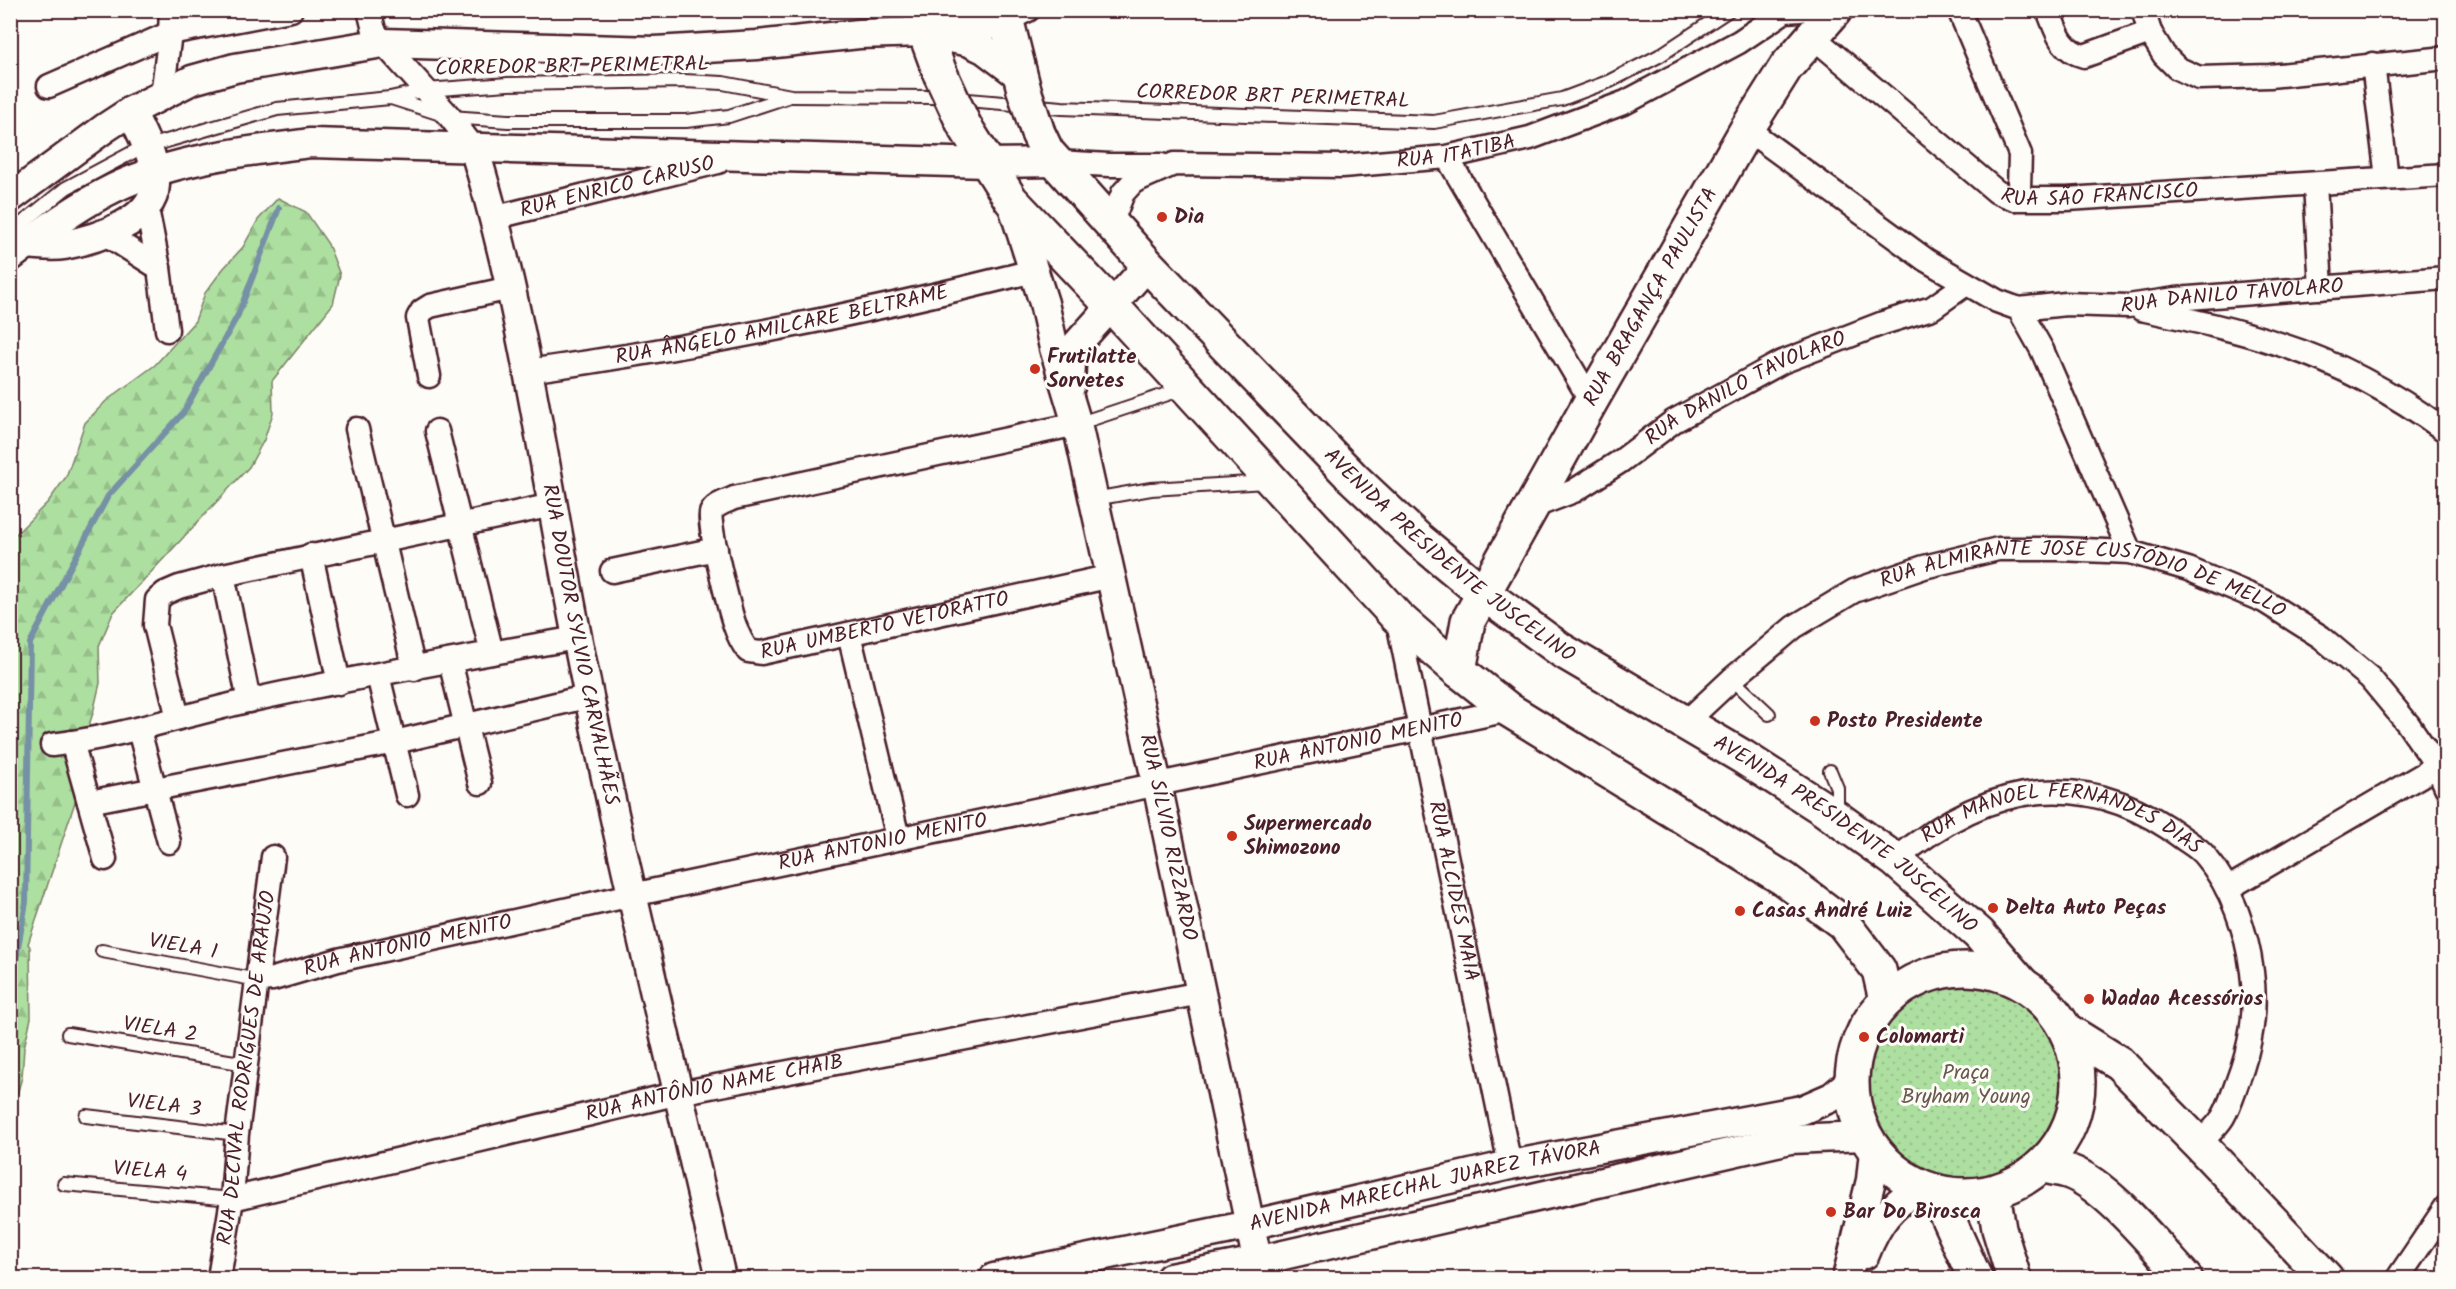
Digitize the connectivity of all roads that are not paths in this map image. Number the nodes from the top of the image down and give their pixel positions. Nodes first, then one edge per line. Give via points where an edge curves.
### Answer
1 (171, 10) edge
2 (291, 10) edge
3 (369, 10) edge
4 (1729, 10) edge
5 (1835, 10) edge
6 (1959, 10) edge
7 (2048, 10) edge
8 (2143, 10) edge
9 (998, 15) edge
10 (927, 18) edge
11 (1806, 23) edge
12 (2150, 32) junction
13 (170, 33) junction
14 (383, 43) junction
15 (2445, 58) edge
16 (2373, 64) junction
17 (1022, 83) junction
18 (49, 86) dead end
19 (426, 90) junction
20 (162, 96) junction
21 (790, 96) junction
22 (390, 98) junction
23 (131, 111) junction
24 (450, 117) junction
25 (1746, 129) junction
26 (474, 148) junction
27 (741, 156) junction
28 (1447, 157) junction
29 (151, 160) junction
30 (1056, 162) junction
31 (986, 163) junction
32 (1174, 165) junction
33 (2445, 175) edge
34 (2388, 178) junction
35 (2315, 184) junction
36 (10, 198) edge
37 (2015, 199) junction
38 (1011, 200) junction
39 (147, 209) junction
40 (493, 218) junction
41 (1111, 224) junction
42 (104, 233) junction
43 (16, 245) edge
44 (1148, 265) junction
45 (159, 268) junction
46 (2445, 278) edge
47 (1037, 282) junction
48 (1966, 284) junction
49 (510, 288) junction
50 (2321, 288) junction
51 (2128, 306) junction
52 (2019, 309) junction
53 (1108, 310) junction
54 (167, 330) dead end
55 (528, 371) junction
56 (429, 376) dead end
57 (1187, 387) junction
58 (1591, 401) junction
59 (1073, 411) junction
60 (357, 429) dead end
61 (437, 431) dead end
62 (2445, 431) edge
63 (1273, 482) junction
64 (1094, 499) junction
65 (553, 505) junction
66 (1530, 508) junction
67 (459, 524) junction
68 (382, 541) junction
69 (716, 549) junction
70 (2130, 552) junction
71 (311, 555) junction
72 (612, 571) dead end
73 (223, 575) junction
74 (1112, 576) junction
75 (1483, 592) junction
76 (1397, 617) junction
77 (849, 634) junction
78 (578, 638) junction
79 (492, 653) junction
80 (450, 662) junction
81 (414, 669) junction
82 (1460, 671) junction
83 (378, 675) junction
84 (1732, 679) junction
85 (339, 683) junction
86 (590, 696) junction
87 (249, 701) junction
88 (1509, 710) junction
89 (1770, 714) dead end
90 (178, 718) junction
91 (1686, 722) junction
92 (466, 726) junction
93 (1420, 727) junction
94 (139, 730) junction
95 (394, 742) junction
96 (2441, 763) edge
97 (1830, 771) dead end
98 (480, 783) dead end
99 (1157, 784) junction
100 (2445, 787) edge
101 (155, 789) junction
102 (407, 795) dead end
103 (89, 802) junction
104 (1837, 819) junction
105 (898, 838) junction
106 (169, 842) dead end
107 (273, 858) dead end
108 (105, 859) dead end
109 (1895, 860) junction
110 (2227, 889) junction
111 (632, 895) junction
112 (102, 951) dead end
113 (258, 980) junction
114 (2022, 984) junction
115 (1201, 993) junction
116 (1886, 1000) junction
117 (2066, 1030) junction
118 (68, 1034) dead end
119 (246, 1064) junction
120 (1851, 1081) junction
121 (679, 1094) junction
122 (86, 1116) dead end
123 (237, 1134) junction
124 (1870, 1144) junction
125 (2199, 1144) junction
126 (1510, 1166) junction
127 (2043, 1166) junction
128 (64, 1184) dead end
129 (1923, 1188) junction
130 (1993, 1193) junction
131 (232, 1199) junction
132 (2445, 1207) edge
133 (1250, 1226) junction
134 (1259, 1270) edge
135 (219, 1278) edge
136 (721, 1278) edge
137 (994, 1278) edge
138 (1170, 1278) edge
139 (1847, 1278) edge
140 (1855, 1278) edge
141 (1975, 1278) edge
142 (2014, 1278) edge
143 (2185, 1278) edge
144 (2326, 1278) edge
145 (2398, 1278) edge

1 - 13 street
2 - 13 street
3 - 14 street, RUA DOUTOR SYLVIO CARVALHÃES via 374,30
4 - 21 lane, CORREDOR BRT PERIMETRAL via 1659,56 1600,85 1562,99 1434,122 1062,108 932,97
5 - 11 main road, RUA BRAGANÇA PAULISTA
6 - 37 street via 2020,154
7 - 12 street via 2067,50 2084,56
8 - 12 street
9 - 10 main road
9 - 17 main road, AVENIDA PRESIDENTE JUSCELINO
10 - 14 street via 859,34 655,51
10 - 17 street via 984,50
10 - 31 main road, bridge via 940,73
11 - 25 main road, RUA BRAGANÇA PAULISTA via 1786,67
11 - 28 street, RUA ITATIBA via 1785,11 1739,42 1626,102 1530,138
11 - 37 street, RUA SÃO FRANCISCO via 1979,178 1996,192
12 - 16 street via 2176,68 2199,78 2270,76
13 - 18 street
13 - 20 street
14 - 19 street, RUA DOUTOR SYLVIO CARVALHÃES
14 - 20 street via 235,68 192,80
15 - 16 street
16 - 34 street
17 - 30 main road, AVENIDA PRESIDENTE JUSCELINO, bridge via 1038,133
19 - 21 lane, CORREDOR BRT PERIMETRAL via 508,84 684,81 723,83
19 - 22 lane, CORREDOR BRT PERIMETRAL
19 - 24 street, RUA DOUTOR SYLVIO CARVALHÃES
20 - 23 street
21 - 24 lane, CORREDOR BRT PERIMETRAL via 729,116 686,121 508,121
22 - 24 lane, CORREDOR BRT PERIMETRAL
22 - 29 lane, CORREDOR BRT PERIMETRAL via 277,110
23 - 29 street
23 - 36 street
24 - 26 street, RUA DOUTOR SYLVIO CARVALHÃES
25 - 48 street via 1926,260
25 - 58 main road, RUA BRAGANÇA PAULISTA
26 - 27 street
26 - 29 street via 311,143 216,157
26 - 40 street, RUA DOUTOR SYLVIO CARVALHÃES
27 - 31 street
27 - 40 street, RUA ENRICO CARUSO
28 - 32 street, RUA ITATIBA via 1342,166
28 - 58 street
29 - 39 street via 155,188
29 - 43 street via 115,188
30 - 31 street
30 - 32 street
30 - 41 main road, AVENIDA PRESIDENTE JUSCELINO
31 - 38 main road
32 - 41 street, RUA ITATIBA via 1133,182 1123,193
33 - 34 street, RUA SÃO FRANCISCO
34 - 35 street, RUA SÃO FRANCISCO
35 - 37 street, RUA SÃO FRANCISCO
35 - 50 street
38 - 47 street, RUA SÍLVIO RIZZARDO
38 - 53 main road
39 - 42 street via 124,226
39 - 45 street
40 - 49 street, RUA DOUTOR SYLVIO CARVALHÃES
41 - 44 main road, AVENIDA PRESIDENTE JUSCELINO
42 - 43 street via 64,245
42 - 45 street
44 - 53 street, RUA SÍLVIO RIZZARDO
44 - 75 main road, AVENIDA PRESIDENTE JUSCELINO via 1353,478 1419,540
45 - 54 street
46 - 50 street, RUA DANILO TAVOLARO
47 - 53 street via 1067,324 1087,324
47 - 55 street, RUA ÂNGELO AMILCARE BELTRAME via 950,292 652,354
47 - 59 street, RUA SÍLVIO RIZZARDO
48 - 52 street
48 - 66 street, RUA DANILO TAVOLARO via 1932,308 1773,366 1674,421 1574,491
49 - 55 street, RUA DOUTOR SYLVIO CARVALHÃES
49 - 56 street via 422,311 418,318
50 - 51 street, RUA DANILO TAVOLARO
51 - 52 street, RUA DANILO TAVOLARO via 2066,304
51 - 62 street via 2280,344 2402,400
52 - 70 street via 2042,350
53 - 57 main road
53 - 59 street, RUA SÍLVIO RIZZARDO via 1077,344 1073,354
55 - 65 street, RUA DOUTOR SYLVIO CARVALHÃES
57 - 59 lane
57 - 63 main road
58 - 66 main road, RUA BRAGANÇA PAULISTA
59 - 64 street, RUA SÍLVIO RIZZARDO
59 - 69 street, RUA UMBERTO VETORATTO via 734,498 711,512
60 - 68 street
61 - 67 street
63 - 64 lane via 1151,489
63 - 76 main road
64 - 74 street, RUA SÍLVIO RIZZARDO
65 - 67 street
65 - 78 street, RUA DOUTOR SYLVIO CARVALHÃES
66 - 75 main road, RUA BRAGANÇA PAULISTA
67 - 68 street
67 - 79 street
68 - 71 street
68 - 81 street
69 - 72 street
69 - 77 street, RUA UMBERTO VETORATTO via 734,626 748,651 761,653
70 - 84 street, RUA ALMIRANTE JOSÉ CUSTÓDIO DE MELLO via 1998,549 1924,567 1854,591 1794,627
70 - 96 street, RUA ALMIRANTE JOSÉ CUSTÓDIO DE MELLO via 2188,569 2264,601 2321,637 2370,678
71 - 73 street
71 - 85 street
73 - 87 street
73 - 90 street via 179,587 157,600 155,625
74 - 77 street, RUA UMBERTO VETORATTO
74 - 99 street, RUA SÍLVIO RIZZARDO
75 - 82 main road, RUA BRAGANÇA PAULISTA via 1467,621
75 - 91 main road, AVENIDA PRESIDENTE JUSCELINO via 1560,650
76 - 82 main road
76 - 93 street, RUA ALCIDES MAIA
77 - 105 street
78 - 79 street
78 - 86 street, RUA DOUTOR SYLVIO CARVALHÃES
79 - 80 street
80 - 81 street
80 - 92 street
81 - 83 street
82 - 88 main road
83 - 85 street
83 - 95 street
84 - 89 lane
84 - 91 street, RUA ALMIRANTE JOSÉ CUSTÓDIO DE MELLO
85 - 87 street
86 - 92 street
86 - 111 street, RUA DOUTOR SYLVIO CARVALHÃES
87 - 90 street
88 - 93 street, RUA ÂNTONIO MENITO
88 - 116 main road via 1784,879 1843,924 1879,970
90 - 94 street
91 - 104 main road, AVENIDA PRESIDENTE JUSCELINO
92 - 95 street
92 - 98 street
93 - 99 street, RUA ÂNTONIO MENITO
93 - 126 street, RUA ALCIDES MAIA
94 - 101 street
94 - 103 street via 62,743
95 - 101 street
95 - 102 street
96 - 100 street, RUA ALMIRANTE JOSÉ CUSTÓDIO DE MELLO
96 - 110 street
97 - 104 lane via 1837,788
99 - 105 street, RUA ÂNTONIO MENITO
99 - 115 street, RUA SÍLVIO RIZZARDO
101 - 103 street
101 - 106 street
103 - 108 street
104 - 109 main road, AVENIDA PRESIDENTE JUSCELINO
105 - 111 street, RUA ÂNTONIO MENITO
107 - 113 street, RUA DECIVAL RODRIGUES DE ARAÚJO
109 - 110 street, RUA MANOEL FERNANDES DIAS via 1954,818 1998,801 2040,792 2081,793 2124,803 2160,820 2205,855
109 - 114 main road, AVENIDA PRESIDENTE JUSCELINO via 1978,934
110 - 125 street, RUA MANOEL FERNANDES DIAS via 2249,949 2255,999 2253,1033 2223,1117
111 - 113 street, RUA ÂNTONIO MENITO
111 - 121 street, RUA DOUTOR SYLVIO CARVALHÃES
112 - 113 lane, VIELA 1
113 - 119 street, RUA DECIVAL RODRIGUES DE ARAÚJO
114 - 116 main road via 1986,970 1947,970 1914,981
114 - 117 main road via 2040,997
115 - 121 street, RUA ANTÔNIO NAME CHAIB
115 - 133 street, RUA SÍLVIO RIZZARDO
116 - 120 main road via 1858,1041
117 - 125 main road via 2119,1063
117 - 127 main road via 2076,1058 2079,1087 2074,1116 2062,1143
118 - 119 lane, VIELA 2
119 - 123 street, RUA DECIVAL RODRIGUES DE ARAÚJO
120 - 124 main road via 1854,1110
120 - 126 street, AVENIDA MARECHAL JUAREZ TÁVORA via 1832,1097 1802,1110
121 - 131 street, RUA ANTÔNIO NAME CHAIB
121 - 136 street, RUA DOUTOR SYLVIO CARVALHÃES
122 - 123 lane, VIELA 3
123 - 131 street, RUA DECIVAL RODRIGUES DE ARAÚJO
124 - 129 main road
124 - 134 street, AVENIDA MARECHAL JUAREZ TÁVORA via 1790,1139
124 - 139 street via 1871,1180
125 - 144 main road
126 - 133 street, AVENIDA MARECHAL JUAREZ TÁVORA
127 - 130 main road via 2020,1182
127 - 143 main road via 2071,1172 2092,1184
128 - 131 lane, VIELA 4
129 - 130 main road via 1959,1196
129 - 140 street via 1898,1202 1877,1225
129 - 141 main road via 1942,1205
130 - 142 main road
131 - 135 street, RUA DECIVAL RODRIGUES DE ARAÚJO
132 - 145 street
133 - 134 street, RUA SÍLVIO RIZZARDO
133 - 137 street, AVENIDA MARECHAL JUAREZ TÁVORA
134 - 138 street, AVENIDA MARECHAL JUAREZ TÁVORA

